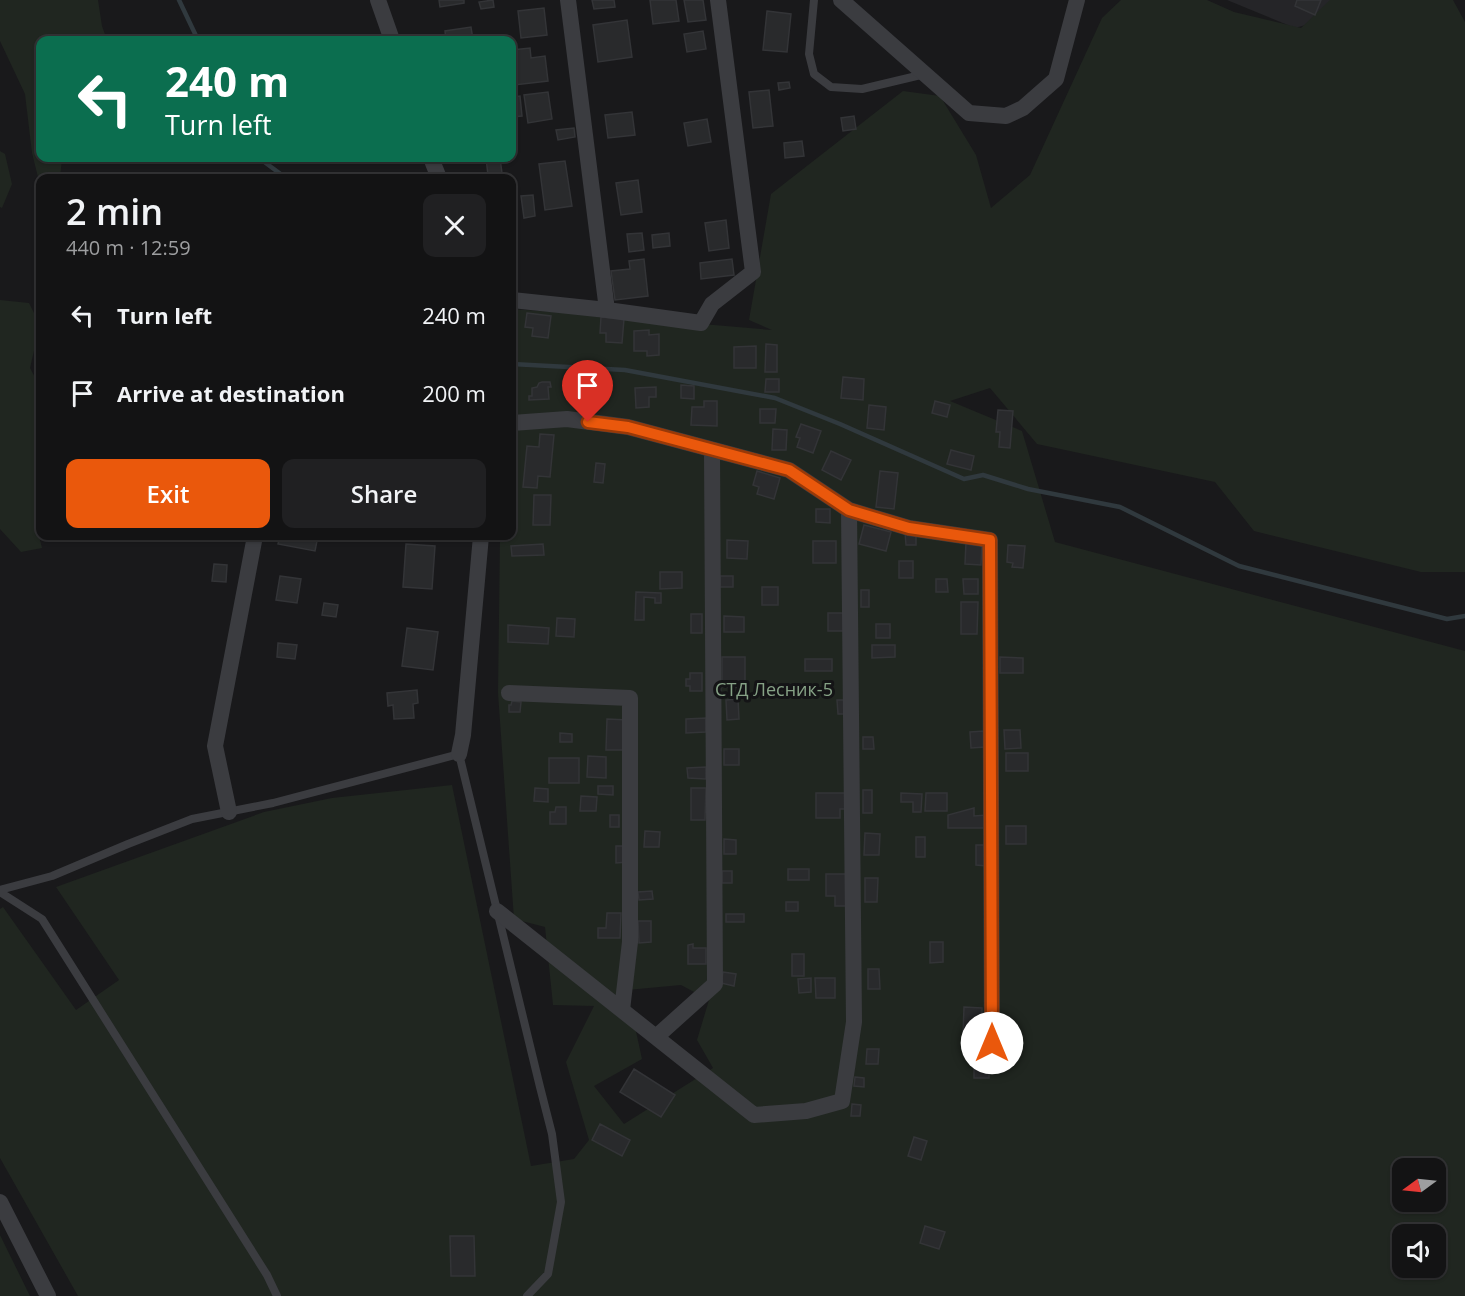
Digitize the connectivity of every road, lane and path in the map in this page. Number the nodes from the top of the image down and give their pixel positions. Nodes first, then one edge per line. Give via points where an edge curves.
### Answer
1 (378, 0) edge
2 (568, 0) edge
3 (718, 0) edge
4 (814, 0) edge
5 (840, 0) edge
6 (1077, 0) edge
7 (391, 36) edge
8 (926, 74) junction
9 (516, 300) edge
10 (607, 310) junction
11 (516, 423) edge
12 (712, 450) junction
13 (849, 510) junction
14 (254, 540) edge
15 (481, 540) edge
16 (509, 693) dead end
17 (459, 754) junction
18 (229, 812) junction
19 (0, 891) edge
20 (497, 911) junction
21 (622, 1010) junction
22 (656, 1037) junction
23 (992, 1043) dead end
24 (0, 1202) edge
25 (48, 1296) edge
26 (277, 1296) edge
27 (527, 1296) edge

1 - 7 street
2 - 10 street
3 - 10 street via 753,272 712,304 701,322
4 - 8 lane via 809,54 814,74 831,87 862,90
5 - 8 street
6 - 8 street via 1056,79 1023,108 1006,116 969,112
9 - 10 street
11 - 12 street via 567,419 608,424
12 - 13 street via 789,470
12 - 22 street via 715,984
13 - 22 street via 854,1022 842,1101 806,1111 754,1115
13 - 23 street via 909,528 990,540
14 - 18 street via 215,746
15 - 17 street
16 - 21 street via 630,698 630,942
17 - 18 lane
17 - 20 lane
18 - 19 lane via 192,819 52,876
19 - 26 lane via 42,919
20 - 21 street
20 - 27 lane via 552,1134 561,1202 548,1274
21 - 22 street
24 - 25 street

